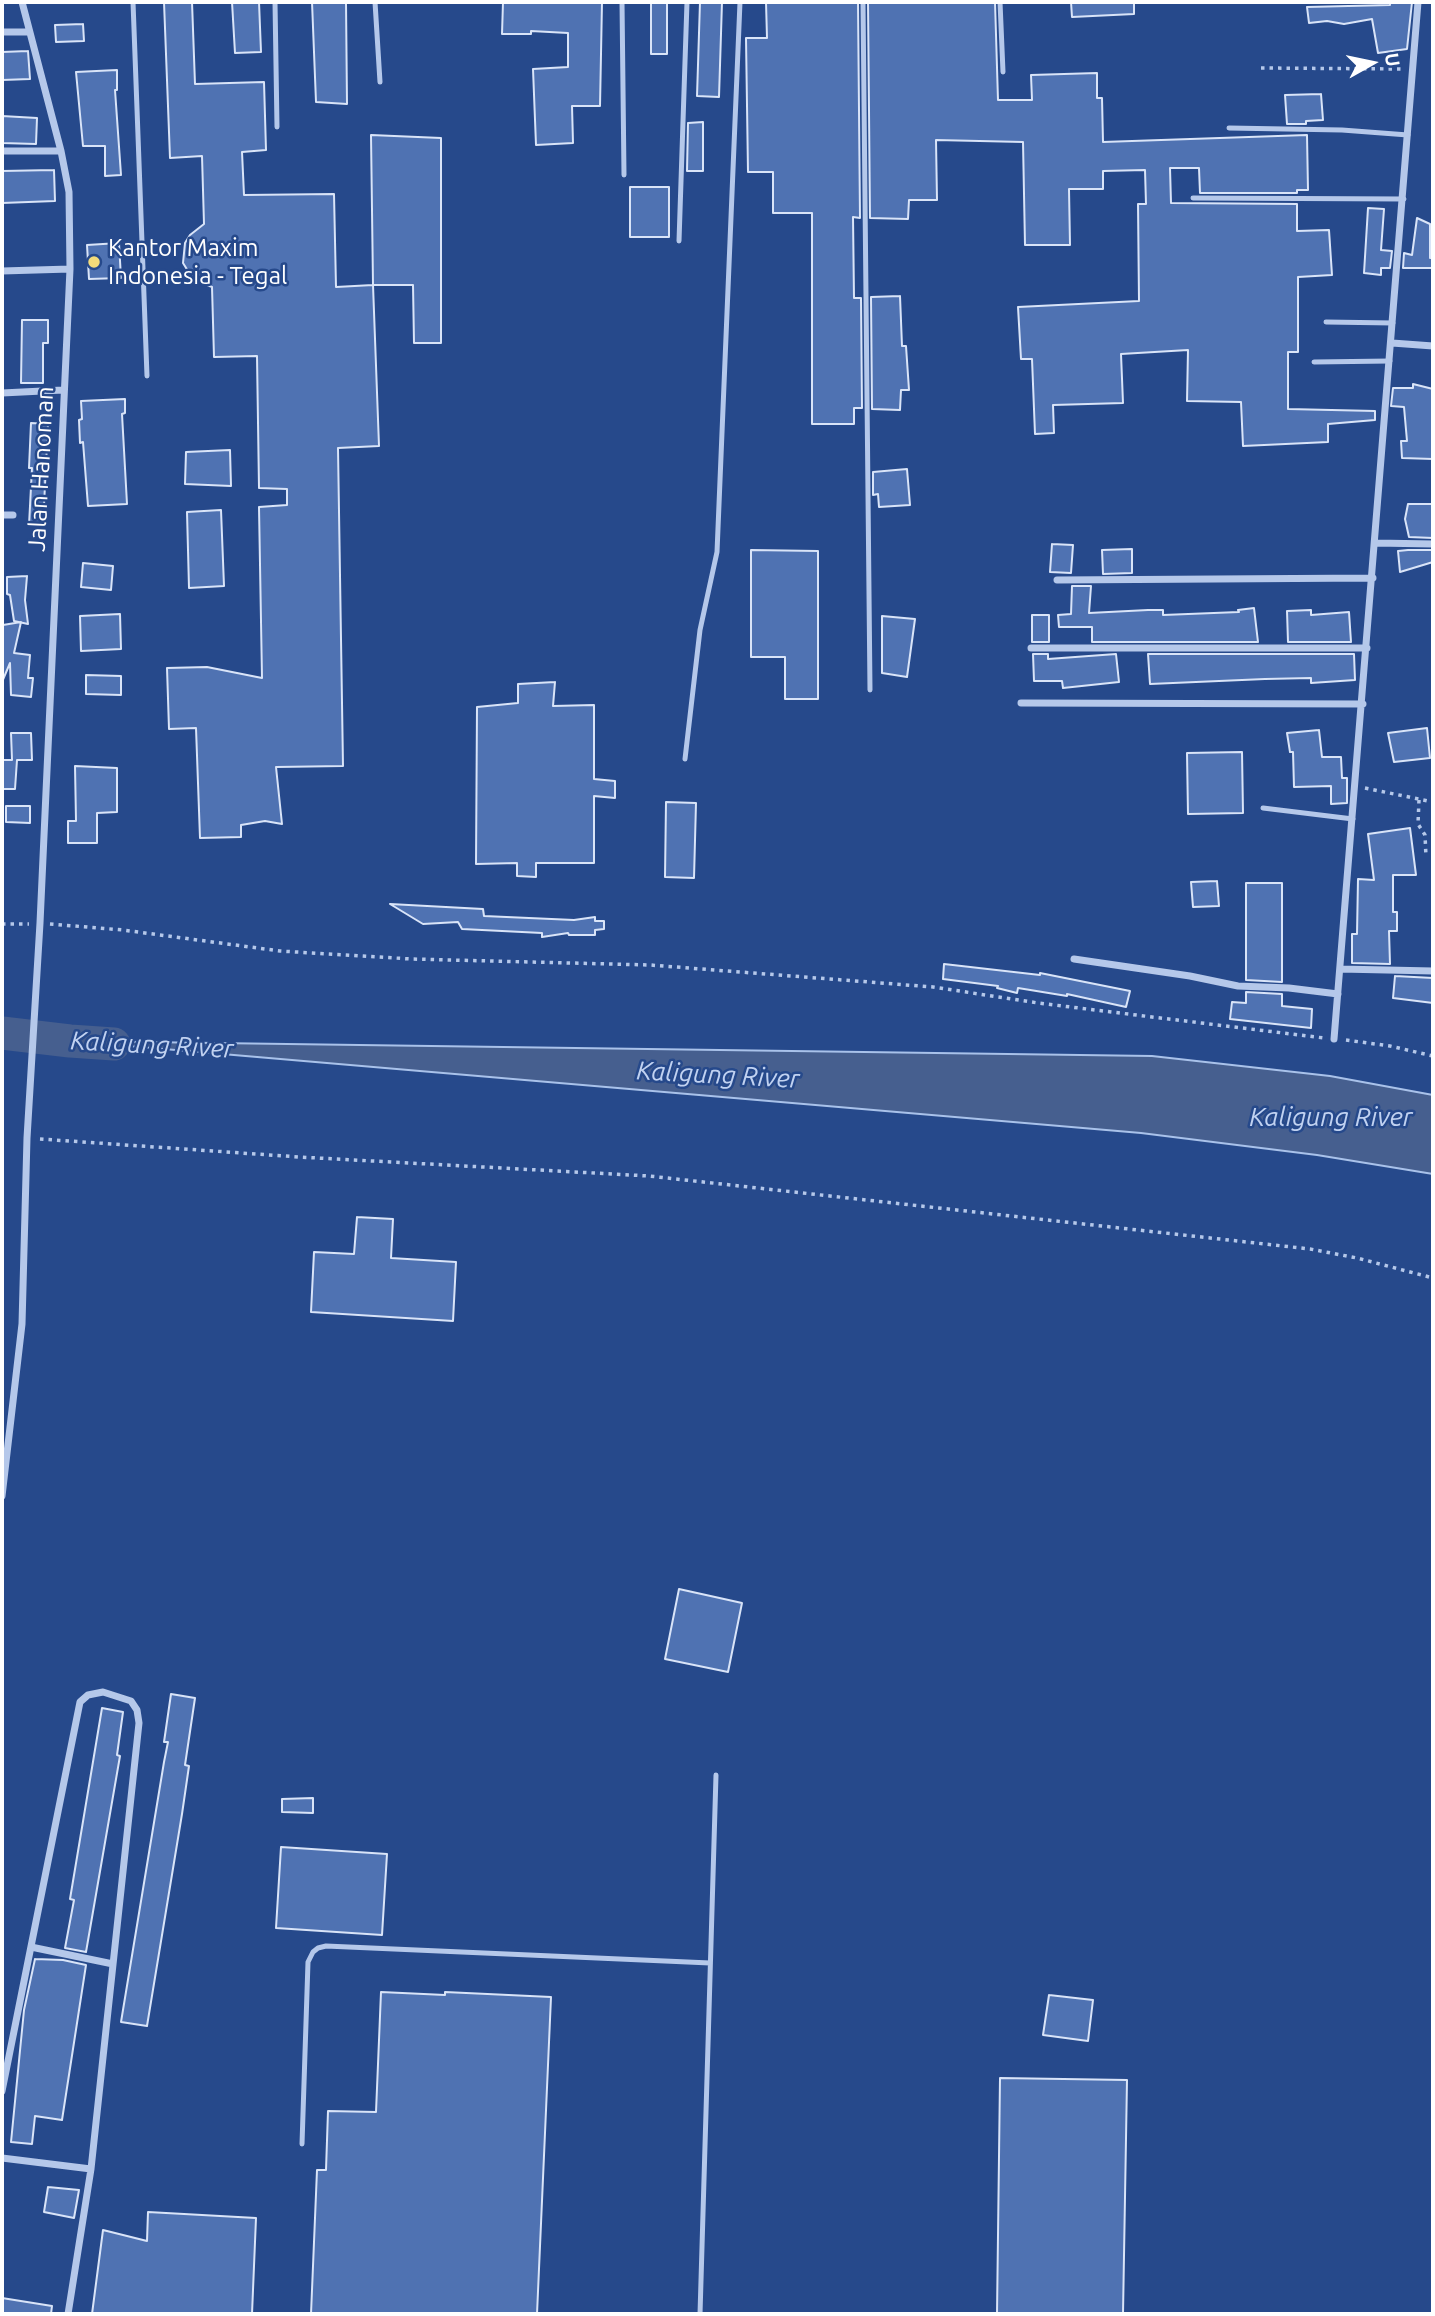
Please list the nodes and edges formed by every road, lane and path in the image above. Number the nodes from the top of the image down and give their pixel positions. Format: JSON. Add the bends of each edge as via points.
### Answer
{"nodes":[{"id":1,"x":22,"y":2,"type":"edge"},
{"id":2,"x":133,"y":2,"type":"edge"},
{"id":3,"x":275,"y":2,"type":"edge"},
{"id":4,"x":374,"y":2,"type":"edge"},
{"id":5,"x":622,"y":2,"type":"edge"},
{"id":6,"x":687,"y":2,"type":"edge"},
{"id":7,"x":740,"y":2,"type":"edge"},
{"id":8,"x":863,"y":2,"type":"edge"},
{"id":9,"x":1000,"y":2,"type":"edge"},
{"id":10,"x":1418,"y":2,"type":"edge"},
{"id":11,"x":2,"y":32,"type":"edge"},
{"id":12,"x":29,"y":32,"type":"junction"},
{"id":13,"x":1261,"y":68,"type":"dead end"},
{"id":14,"x":1414,"y":69,"type":"junction"},
{"id":15,"x":1003,"y":72,"type":"dead end"},
{"id":16,"x":380,"y":82,"type":"dead end"},
{"id":17,"x":277,"y":127,"type":"dead end"},
{"id":18,"x":1229,"y":128,"type":"dead end"},
{"id":19,"x":1408,"y":135,"type":"junction"},
{"id":20,"x":2,"y":151,"type":"edge"},
{"id":21,"x":61,"y":151,"type":"junction"},
{"id":22,"x":624,"y":175,"type":"dead end"},
{"id":23,"x":1193,"y":198,"type":"dead end"},
{"id":24,"x":1404,"y":199,"type":"junction"},
{"id":25,"x":679,"y":241,"type":"dead end"},
{"id":26,"x":70,"y":270,"type":"junction"},
{"id":27,"x":2,"y":271,"type":"edge"},
{"id":28,"x":1326,"y":322,"type":"dead end"},
{"id":29,"x":1393,"y":323,"type":"junction"},
{"id":30,"x":1392,"y":343,"type":"junction"},
{"id":31,"x":1433,"y":346,"type":"edge"},
{"id":32,"x":1390,"y":361,"type":"junction"},
{"id":33,"x":1314,"y":362,"type":"dead end"},
{"id":34,"x":147,"y":376,"type":"dead end"},
{"id":35,"x":64,"y":390,"type":"junction"},
{"id":36,"x":2,"y":393,"type":"edge"},
{"id":37,"x":2,"y":515,"type":"edge"},
{"id":38,"x":13,"y":515,"type":"dead end"},
{"id":39,"x":1376,"y":543,"type":"junction"},
{"id":40,"x":1433,"y":544,"type":"edge"},
{"id":41,"x":1373,"y":578,"type":"junction"},
{"id":42,"x":1057,"y":580,"type":"dead end"},
{"id":43,"x":1031,"y":648,"type":"dead end"},
{"id":44,"x":1367,"y":648,"type":"junction"},
{"id":45,"x":870,"y":690,"type":"dead end"},
{"id":46,"x":1021,"y":703,"type":"dead end"},
{"id":47,"x":1363,"y":704,"type":"junction"},
{"id":48,"x":684,"y":759,"type":"dead end"},
{"id":49,"x":1356,"y":786,"type":"junction"},
{"id":50,"x":1419,"y":800,"type":"junction"},
{"id":51,"x":1433,"y":802,"type":"edge"},
{"id":52,"x":1263,"y":808,"type":"dead end"},
{"id":53,"x":1353,"y":819,"type":"junction"},
{"id":54,"x":1426,"y":857,"type":"dead end"},
{"id":55,"x":40,"y":923,"type":"junction"},
{"id":56,"x":2,"y":924,"type":"edge"},
{"id":57,"x":1074,"y":959,"type":"dead end"},
{"id":58,"x":1340,"y":969,"type":"junction"},
{"id":59,"x":1433,"y":971,"type":"edge"},
{"id":60,"x":1338,"y":994,"type":"junction"},
{"id":61,"x":1334,"y":1039,"type":"junction"},
{"id":62,"x":1433,"y":1056,"type":"edge"},
{"id":63,"x":27,"y":1138,"type":"junction"},
{"id":64,"x":1433,"y":1278,"type":"edge"},
{"id":65,"x":2,"y":1496,"type":"edge"},
{"id":66,"x":716,"y":1775,"type":"dead end"},
{"id":67,"x":31,"y":1947,"type":"junction"},
{"id":68,"x":710,"y":1963,"type":"junction"},
{"id":69,"x":113,"y":1964,"type":"junction"},
{"id":70,"x":2,"y":2091,"type":"edge"},
{"id":71,"x":302,"y":2144,"type":"dead end"},
{"id":72,"x":2,"y":2158,"type":"edge"},
{"id":73,"x":91,"y":2169,"type":"junction"},
{"id":74,"x":68,"y":2314,"type":"edge"},
{"id":75,"x":700,"y":2314,"type":"edge"}],
"edges":[{"from":1,"to":12,"type":"street","name":"Jalan Hanoman"},
{"from":2,"to":34,"type":"lane"},
{"from":3,"to":17,"type":"lane"},
{"from":4,"to":16,"type":"lane"},
{"from":5,"to":22,"type":"lane"},
{"from":6,"to":25,"type":"lane"},
{"from":7,"to":48,"type":"lane","via":[[717,552],[700,631]]},
{"from":8,"to":45,"type":"lane"},
{"from":9,"to":15,"type":"lane"},
{"from":10,"to":14,"type":"street"},
{"from":11,"to":12,"type":"street"},
{"from":12,"to":21,"type":"street","name":"Jalan Hanoman"},
{"from":13,"to":14,"type":"path"},
{"from":14,"to":19,"type":"street"},
{"from":18,"to":19,"type":"lane"},
{"from":19,"to":24,"type":"street"},
{"from":20,"to":21,"type":"street"},
{"from":21,"to":26,"type":"street","name":"Jalan Hanoman","via":[[69,192]]},
{"from":23,"to":24,"type":"lane"},
{"from":24,"to":29,"type":"street"},
{"from":26,"to":27,"type":"street"},
{"from":26,"to":35,"type":"street","name":"Jalan Hanoman"},
{"from":28,"to":29,"type":"lane"},
{"from":29,"to":30,"type":"street"},
{"from":30,"to":31,"type":"street"},
{"from":30,"to":32,"type":"street"},
{"from":32,"to":33,"type":"lane"},
{"from":32,"to":39,"type":"street"},
{"from":35,"to":36,"type":"street"},
{"from":35,"to":55,"type":"street","name":"Jalan Hanoman"},
{"from":37,"to":38,"type":"street"},
{"from":39,"to":40,"type":"street"},
{"from":39,"to":41,"type":"street"},
{"from":41,"to":42,"type":"street"},
{"from":41,"to":44,"type":"street"},
{"from":43,"to":44,"type":"street"},
{"from":44,"to":47,"type":"street"},
{"from":46,"to":47,"type":"street"},
{"from":47,"to":49,"type":"street"},
{"from":49,"to":50,"type":"path"},
{"from":49,"to":53,"type":"street"},
{"from":50,"to":51,"type":"path"},
{"from":50,"to":54,"type":"path","via":[[1418,824],[1425,835]]},
{"from":52,"to":53,"type":"lane"},
{"from":53,"to":58,"type":"street"},
{"from":55,"to":56,"type":"path"},
{"from":55,"to":61,"type":"path","via":[[280,951],[650,965],[933,987]]},
{"from":55,"to":63,"type":"street","name":"Jalan Hanoman"},
{"from":57,"to":60,"type":"street","via":[[1238,986]]},
{"from":58,"to":59,"type":"street"},
{"from":58,"to":60,"type":"street"},
{"from":60,"to":61,"type":"street"},
{"from":61,"to":62,"type":"path"},
{"from":63,"to":64,"type":"path","via":[[649,1175],[1310,1249]]},
{"from":63,"to":65,"type":"street","name":"Jalan Hanoman","via":[[22,1324]]},
{"from":66,"to":68,"type":"lane"},
{"from":67,"to":69,"type":"street"},
{"from":67,"to":69,"type":"street","via":[[80,1702],[103,1692],[131,1702],[139,1723]]},
{"from":67,"to":70,"type":"street"},
{"from":68,"to":71,"type":"lane","via":[[318,1948],[308,1962]]},
{"from":68,"to":75,"type":"lane"},
{"from":69,"to":73,"type":"street"},
{"from":72,"to":73,"type":"street"},
{"from":73,"to":74,"type":"street"}]}
